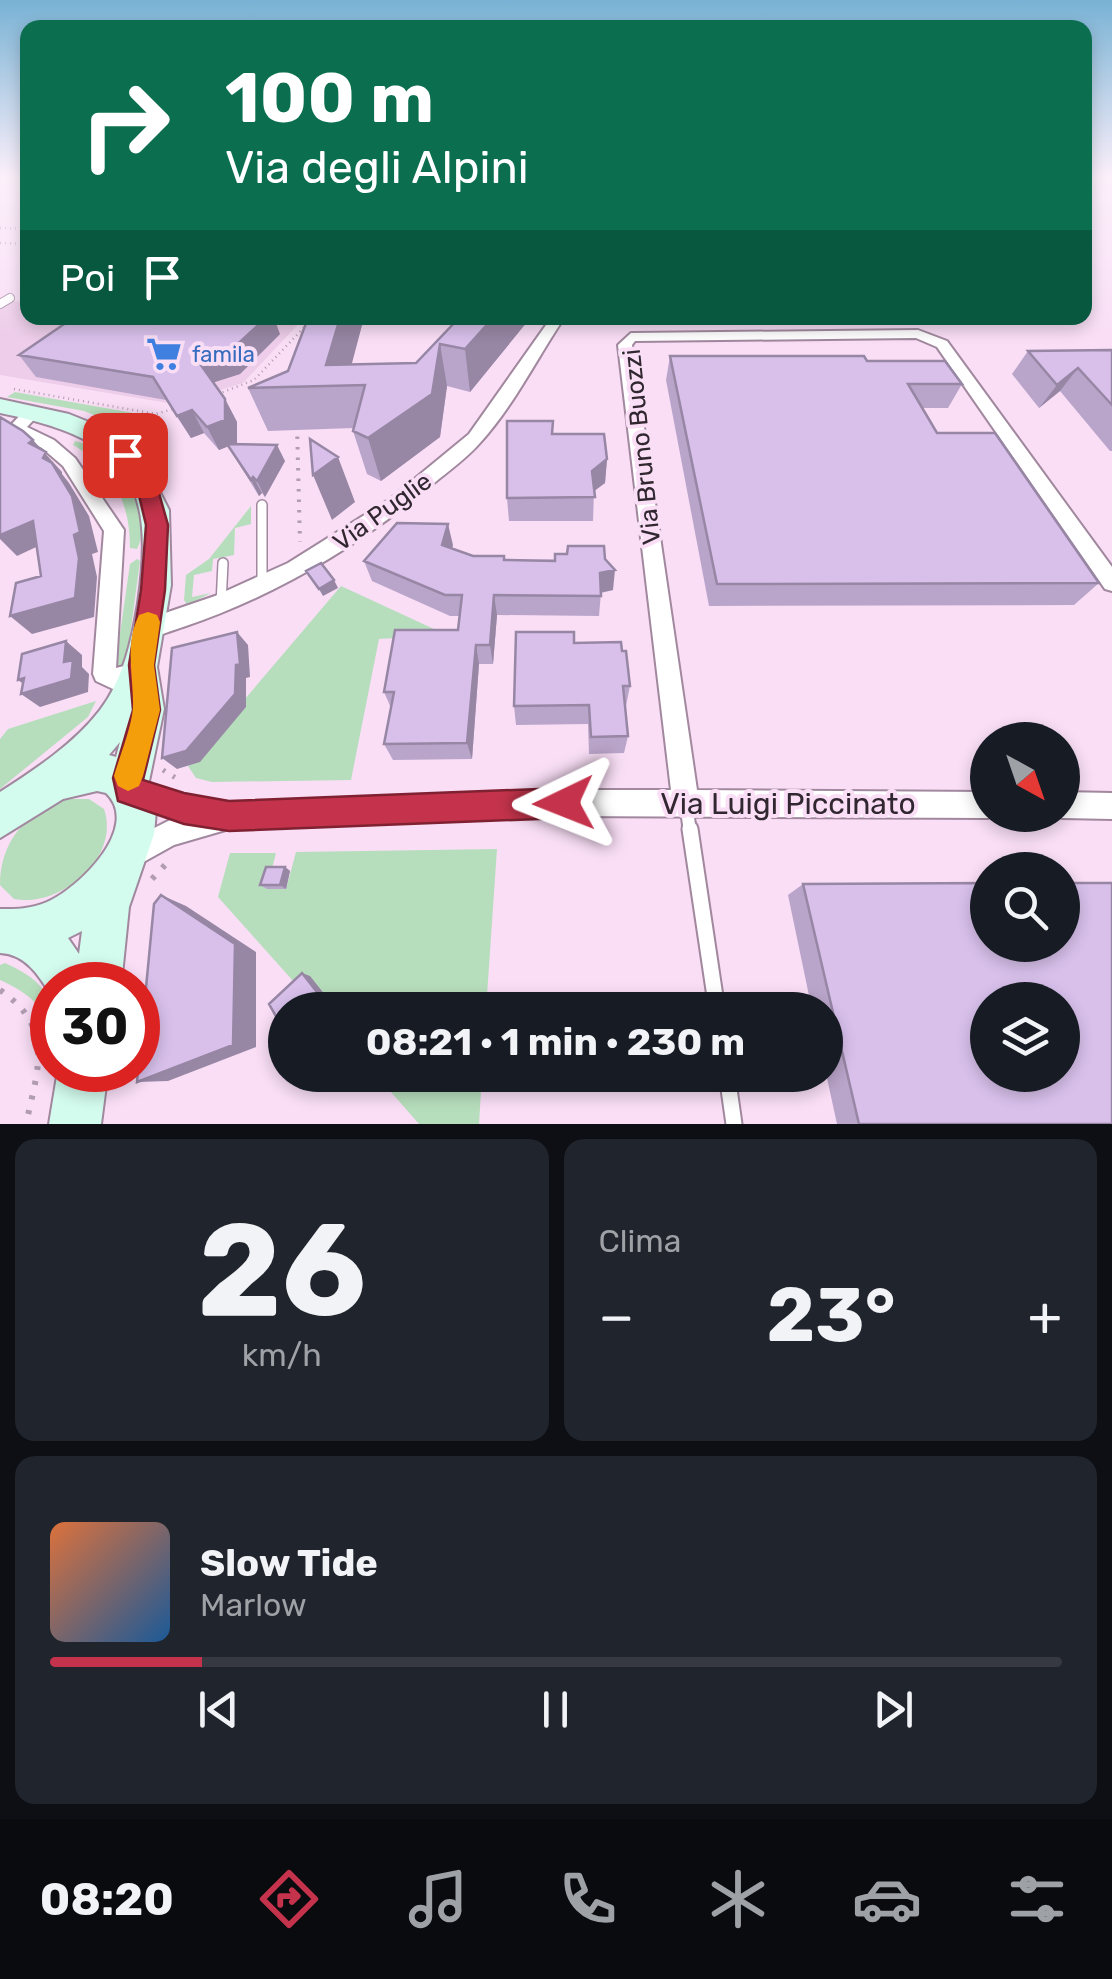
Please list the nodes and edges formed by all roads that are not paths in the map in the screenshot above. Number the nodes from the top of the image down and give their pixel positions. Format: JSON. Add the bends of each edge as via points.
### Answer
{"nodes":[{"id":1,"x":10,"y":298,"type":"dead end"},
{"id":2,"x":0,"y":304,"type":"edge"},
{"id":3,"x":552,"y":325,"type":"edge"},
{"id":4,"x":0,"y":406,"type":"edge"},
{"id":5,"x":33,"y":412,"type":"junction"},
{"id":6,"x":84,"y":428,"type":"junction"},
{"id":7,"x":51,"y":447,"type":"junction"},
{"id":8,"x":262,"y":505,"type":"dead end"},
{"id":9,"x":223,"y":563,"type":"dead end"},
{"id":10,"x":262,"y":578,"type":"junction"},
{"id":11,"x":1112,"y":583,"type":"edge"},
{"id":12,"x":221,"y":605,"type":"junction"},
{"id":13,"x":143,"y":655,"type":"junction"},
{"id":14,"x":36,"y":790,"type":"junction"},
{"id":15,"x":128,"y":790,"type":"junction"},
{"id":16,"x":686,"y":803,"type":"junction"},
{"id":17,"x":970,"y":805,"type":"edge"},
{"id":18,"x":1080,"y":805,"type":"edge"},
{"id":19,"x":1112,"y":806,"type":"edge"},
{"id":20,"x":229,"y":816,"type":"junction"},
{"id":21,"x":0,"y":818,"type":"edge"},
{"id":22,"x":127,"y":874,"type":"junction"},
{"id":23,"x":9,"y":932,"type":"edge"},
{"id":24,"x":57,"y":962,"type":"edge"},
{"id":25,"x":100,"y":962,"type":"edge"},
{"id":26,"x":714,"y":992,"type":"edge"},
{"id":27,"x":66,"y":1092,"type":"edge"},
{"id":28,"x":729,"y":1092,"type":"edge"},
{"id":29,"x":75,"y":1124,"type":"edge"},
{"id":30,"x":734,"y":1124,"type":"edge"}],
"edges":[{"from":1,"to":2,"type":"lane"},
{"from":3,"to":10,"type":"street","name":"Via Puglie","via":[[474,439],[323,554]]},
{"from":4,"to":5,"type":"street"},
{"from":5,"to":6,"type":"street"},
{"from":5,"to":7,"type":"street","via":[[16,428]]},
{"from":6,"to":7,"type":"street"},
{"from":6,"to":13,"type":"street","via":[[125,455],[152,497],[157,544]]},
{"from":7,"to":13,"type":"street","via":[[77,472],[114,530],[104,674],[113,679]]},
{"from":8,"to":10,"type":"lane"},
{"from":9,"to":12,"type":"lane"},
{"from":10,"to":12,"type":"street","name":"Via Puglie"},
{"from":11,"to":16,"type":"street","name":"Via Bruno Buozzi","via":[[934,338],[631,337],[626,346]]},
{"from":12,"to":13,"type":"street","name":"Via Puglie"},
{"from":13,"to":14,"type":"street","via":[[110,727]]},
{"from":13,"to":15,"type":"street","via":[[146,710]]},
{"from":14,"to":15,"type":"street","via":[[82,773],[109,775]]},
{"from":14,"to":21,"type":"street"},
{"from":15,"to":20,"type":"street","name":"Via Luigi Piccinato"},
{"from":15,"to":22,"type":"street","via":[[135,823]]},
{"from":16,"to":17,"type":"street","name":"Via Luigi Piccinato"},
{"from":16,"to":20,"type":"street","name":"Via Luigi Piccinato"},
{"from":16,"to":26,"type":"lane"},
{"from":18,"to":19,"type":"street"},
{"from":20,"to":22,"type":"street","name":"Via Luigi Piccinato","via":[[168,833]]},
{"from":22,"to":23,"type":"street","via":[[54,922]]},
{"from":22,"to":25,"type":"street","via":[[106,908]]},
{"from":23,"to":24,"type":"street"},
{"from":27,"to":29,"type":"street"},
{"from":28,"to":30,"type":"lane"}]}
